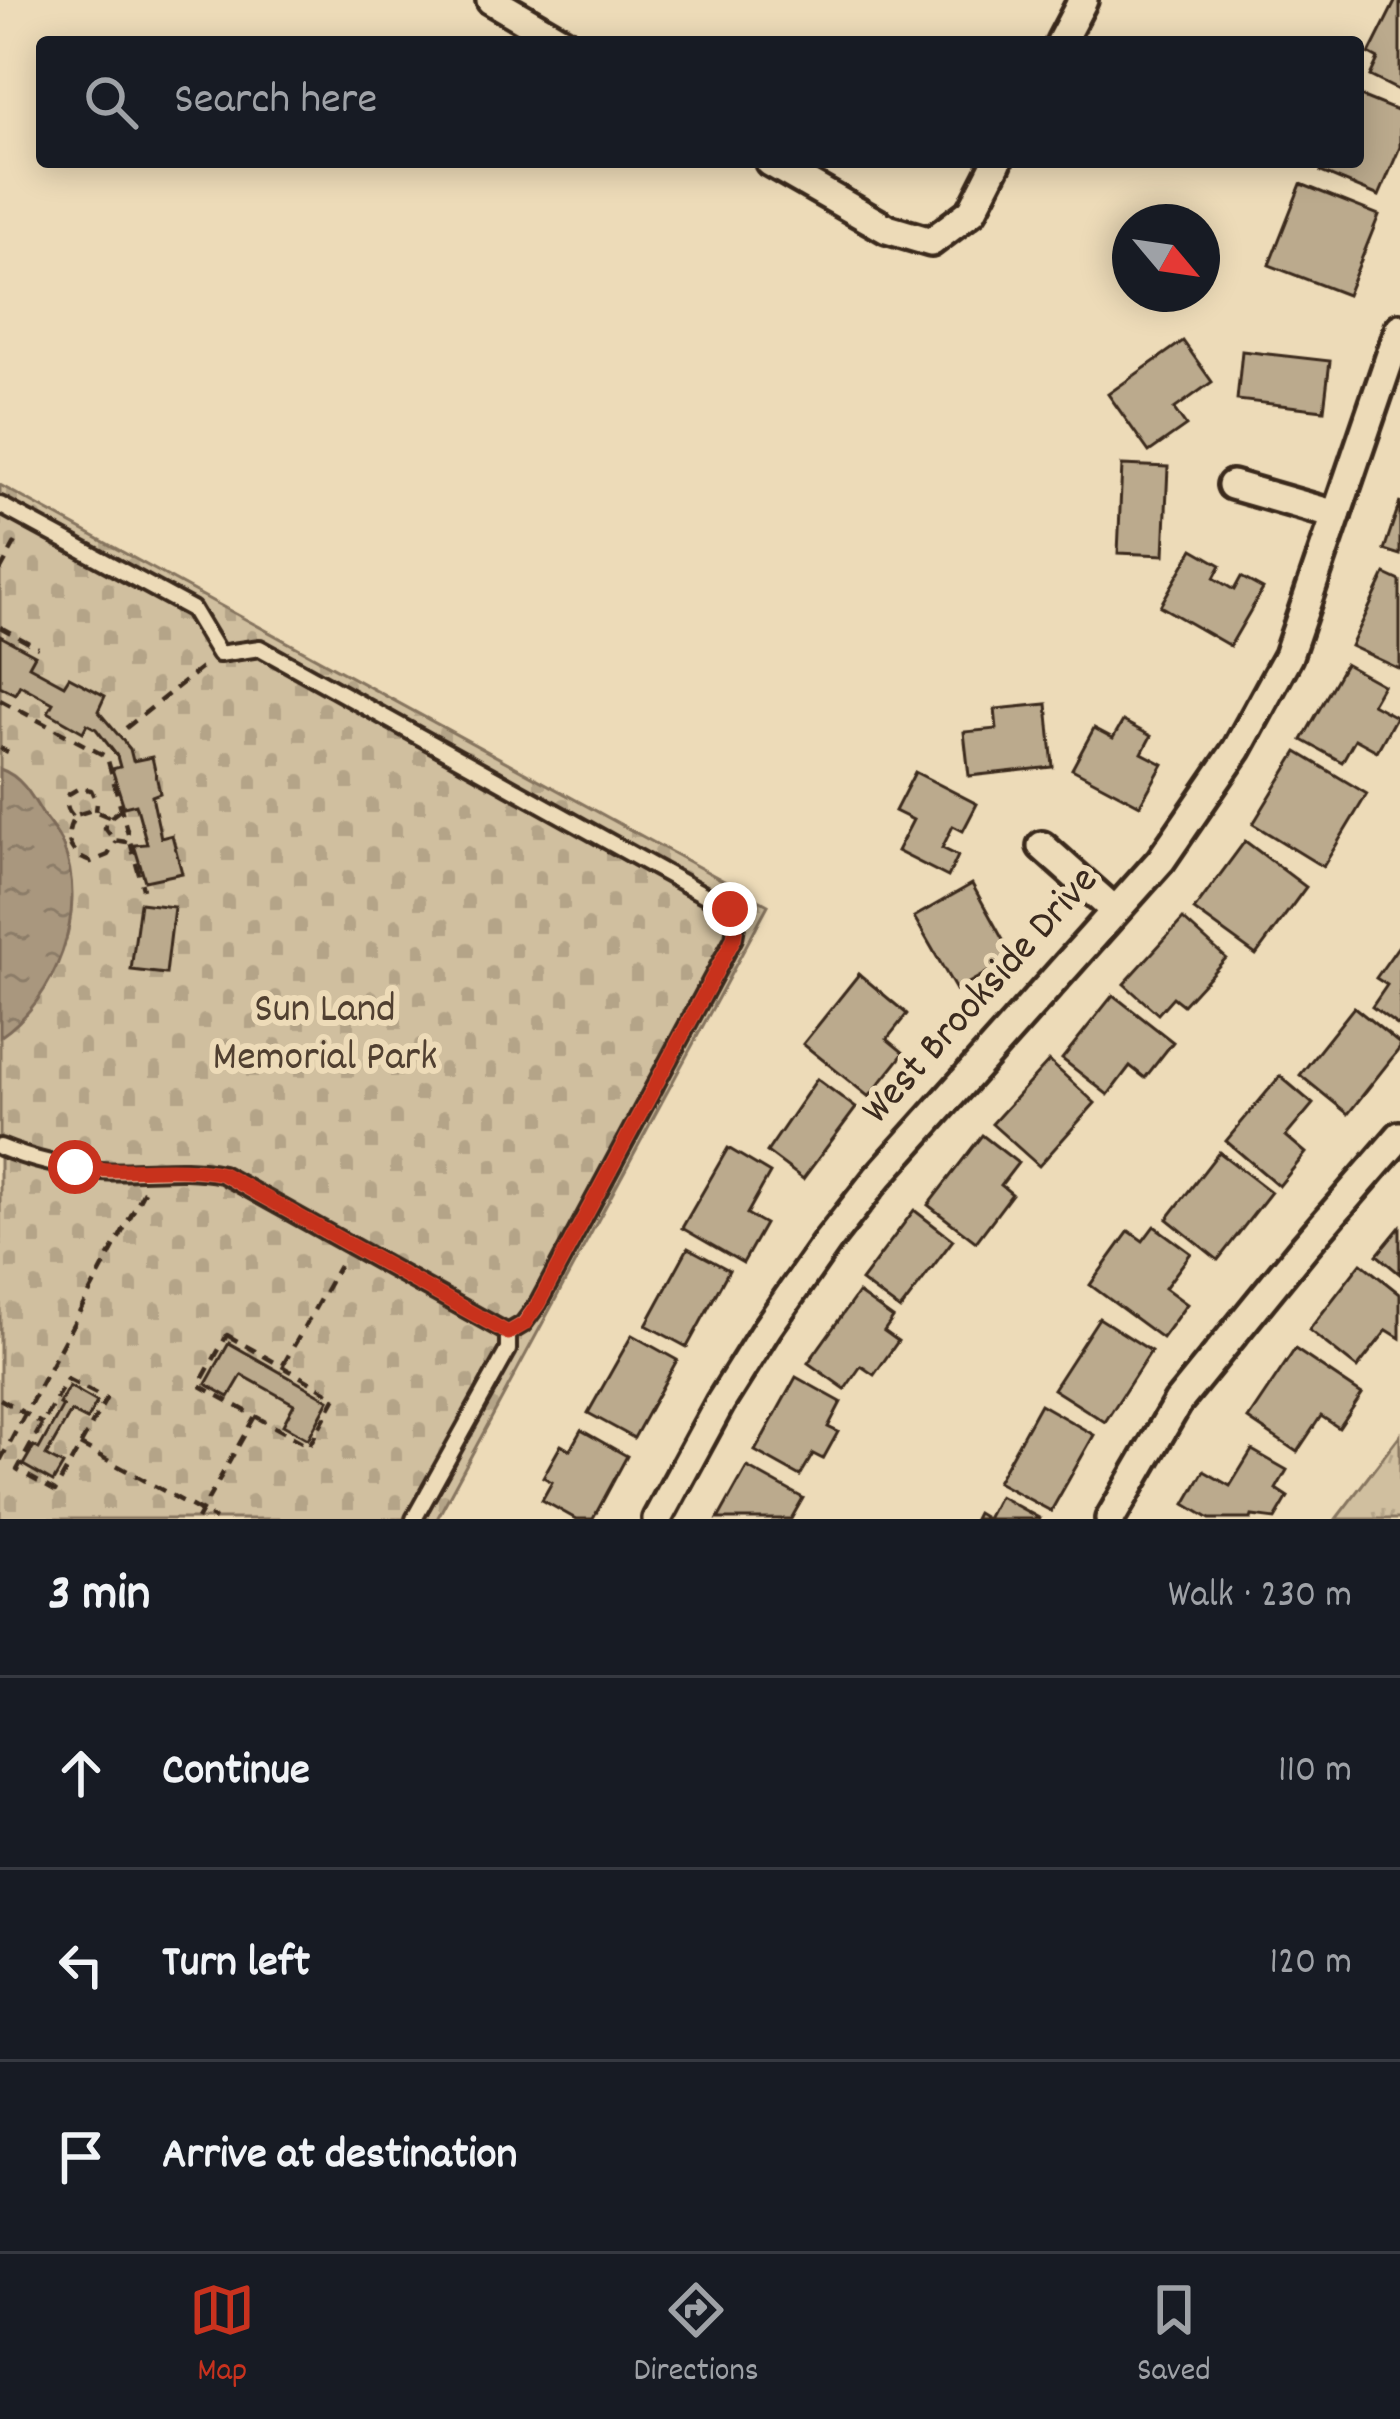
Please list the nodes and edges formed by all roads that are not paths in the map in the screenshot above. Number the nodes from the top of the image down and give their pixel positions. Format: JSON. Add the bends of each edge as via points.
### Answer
{"nodes":[{"id":1,"x":491,"y":0,"type":"edge"},
{"id":2,"x":1083,"y":0,"type":"edge"},
{"id":3,"x":553,"y":36,"type":"edge"},
{"id":4,"x":1064,"y":36,"type":"edge"},
{"id":5,"x":780,"y":168,"type":"edge"},
{"id":6,"x":995,"y":168,"type":"edge"},
{"id":7,"x":1400,"y":328,"type":"edge"},
{"id":8,"x":1232,"y":485,"type":"dead end"},
{"id":9,"x":0,"y":505,"type":"edge"},
{"id":10,"x":1336,"y":515,"type":"junction"},
{"id":11,"x":1042,"y":845,"type":"dead end"},
{"id":12,"x":1115,"y":911,"type":"junction"},
{"id":13,"x":1400,"y":1136,"type":"edge"},
{"id":14,"x":0,"y":1147,"type":"edge"},
{"id":15,"x":508,"y":1333,"type":"junction"},
{"id":16,"x":414,"y":1519,"type":"edge"},
{"id":17,"x":658,"y":1519,"type":"edge"},
{"id":18,"x":1111,"y":1519,"type":"edge"}],
"edges":[{"from":1,"to":3,"type":"street"},
{"from":2,"to":4,"type":"street"},
{"from":5,"to":6,"type":"street","via":[[886,229],[931,242],[972,211]]},
{"from":7,"to":10,"type":"street","name":"West Brookside Drive"},
{"from":8,"to":10,"type":"street"},
{"from":9,"to":15,"type":"lane","via":[[192,609],[219,654],[260,648],[715,898],[737,920],[538,1304]]},
{"from":10,"to":12,"type":"street","name":"West Brookside Drive","via":[[1288,656],[1237,749],[1161,860]]},
{"from":11,"to":12,"type":"street"},
{"from":12,"to":17,"type":"street","name":"West Brookside Drive","via":[[827,1242],[720,1402]]},
{"from":13,"to":18,"type":"street","via":[[1178,1402]]},
{"from":14,"to":15,"type":"lane","via":[[104,1172],[223,1174]]},
{"from":15,"to":16,"type":"lane","via":[[508,1350]]}]}
